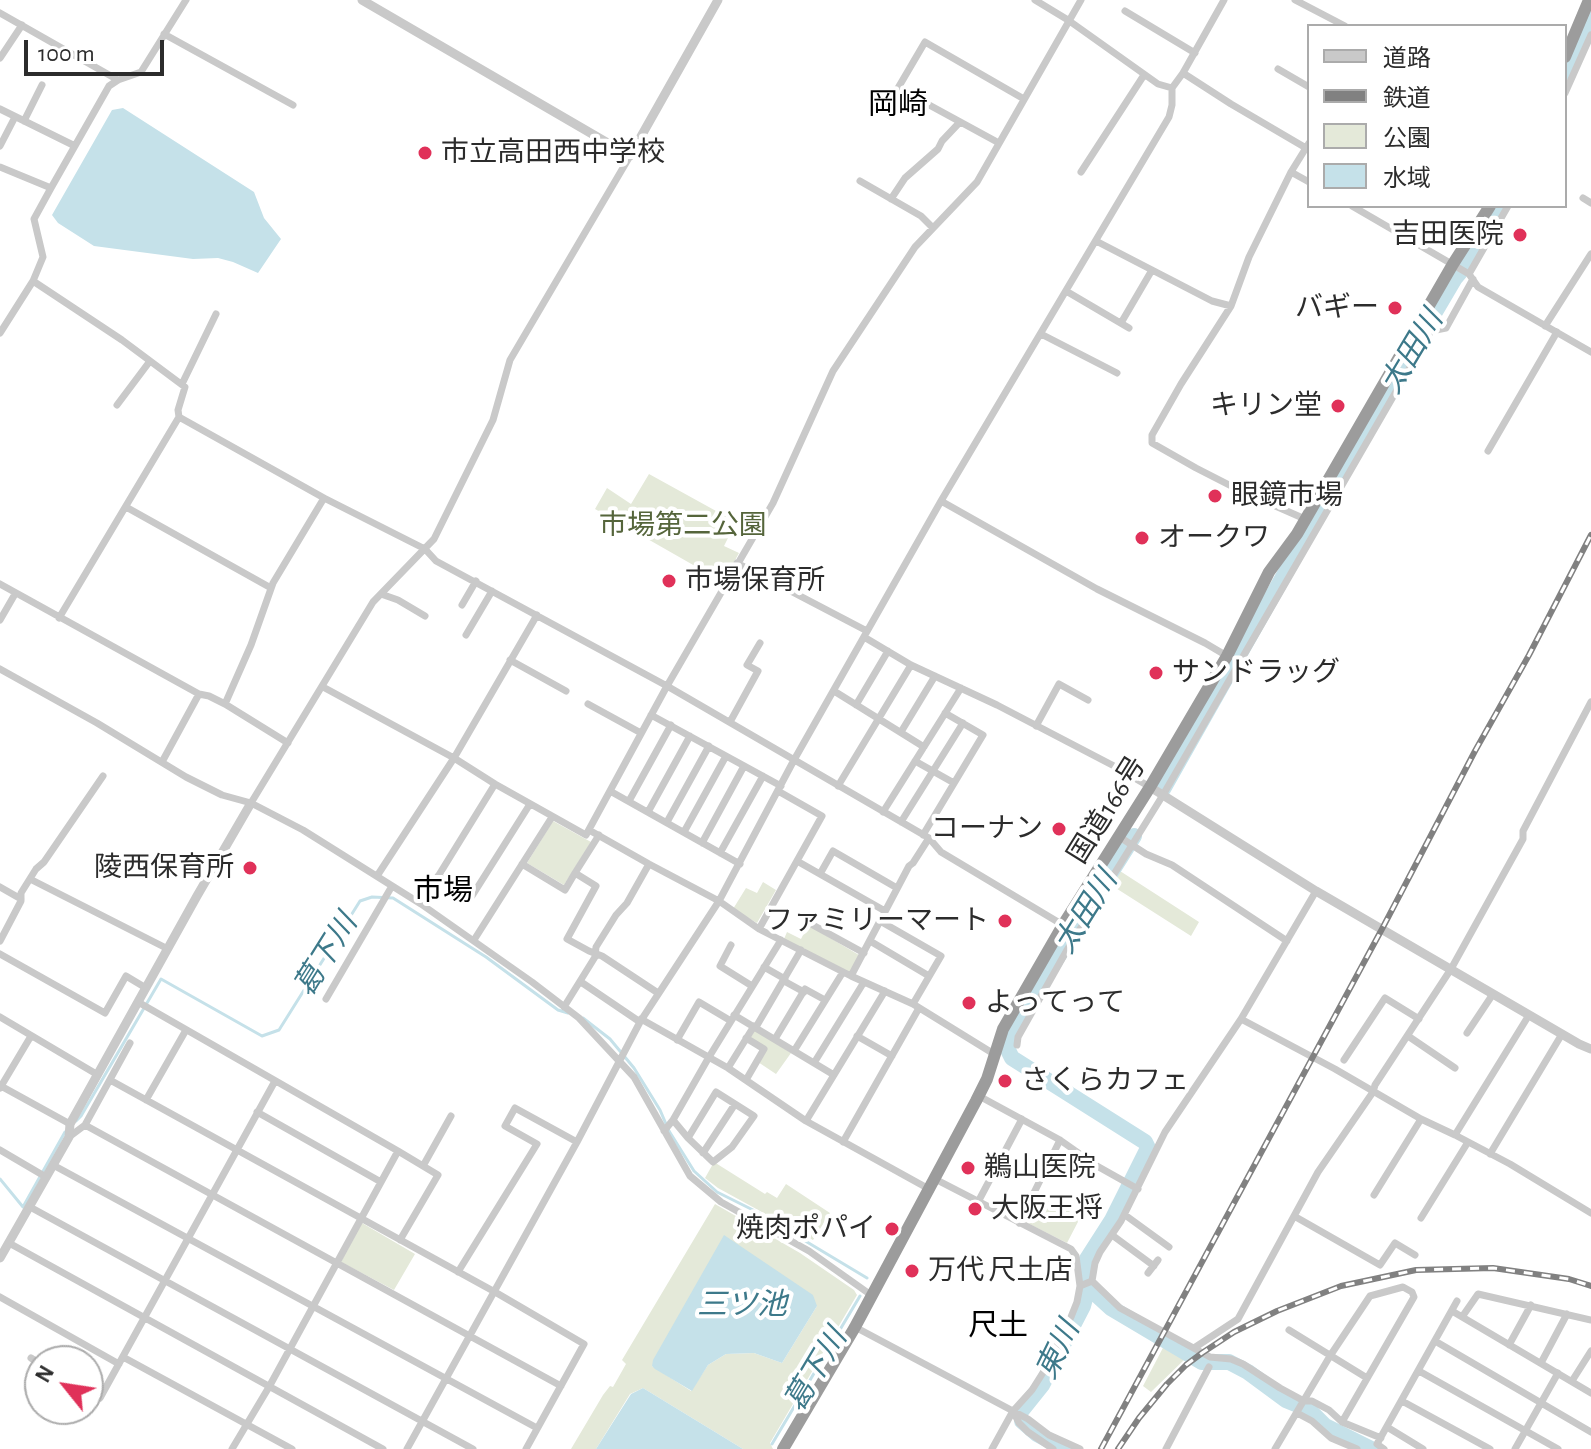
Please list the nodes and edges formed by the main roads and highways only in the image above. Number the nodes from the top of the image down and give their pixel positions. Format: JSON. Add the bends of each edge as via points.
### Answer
{"nodes":[{"id":1,"x":1589,"y":0,"type":"edge"},
{"id":2,"x":1567,"y":52,"type":"edge"},
{"id":3,"x":1490,"y":208,"type":"edge"},
{"id":4,"x":783,"y":1449,"type":"edge"}],
"edges":[{"from":1,"to":2,"type":"highway"},
{"from":3,"to":4,"type":"highway","name":"国道166号","via":[[1487,229],[1455,265],[1297,534],[1269,572],[1158,792],[1107,873],[1063,925],[1061,946],[1003,1029],[979,1096]]}]}
